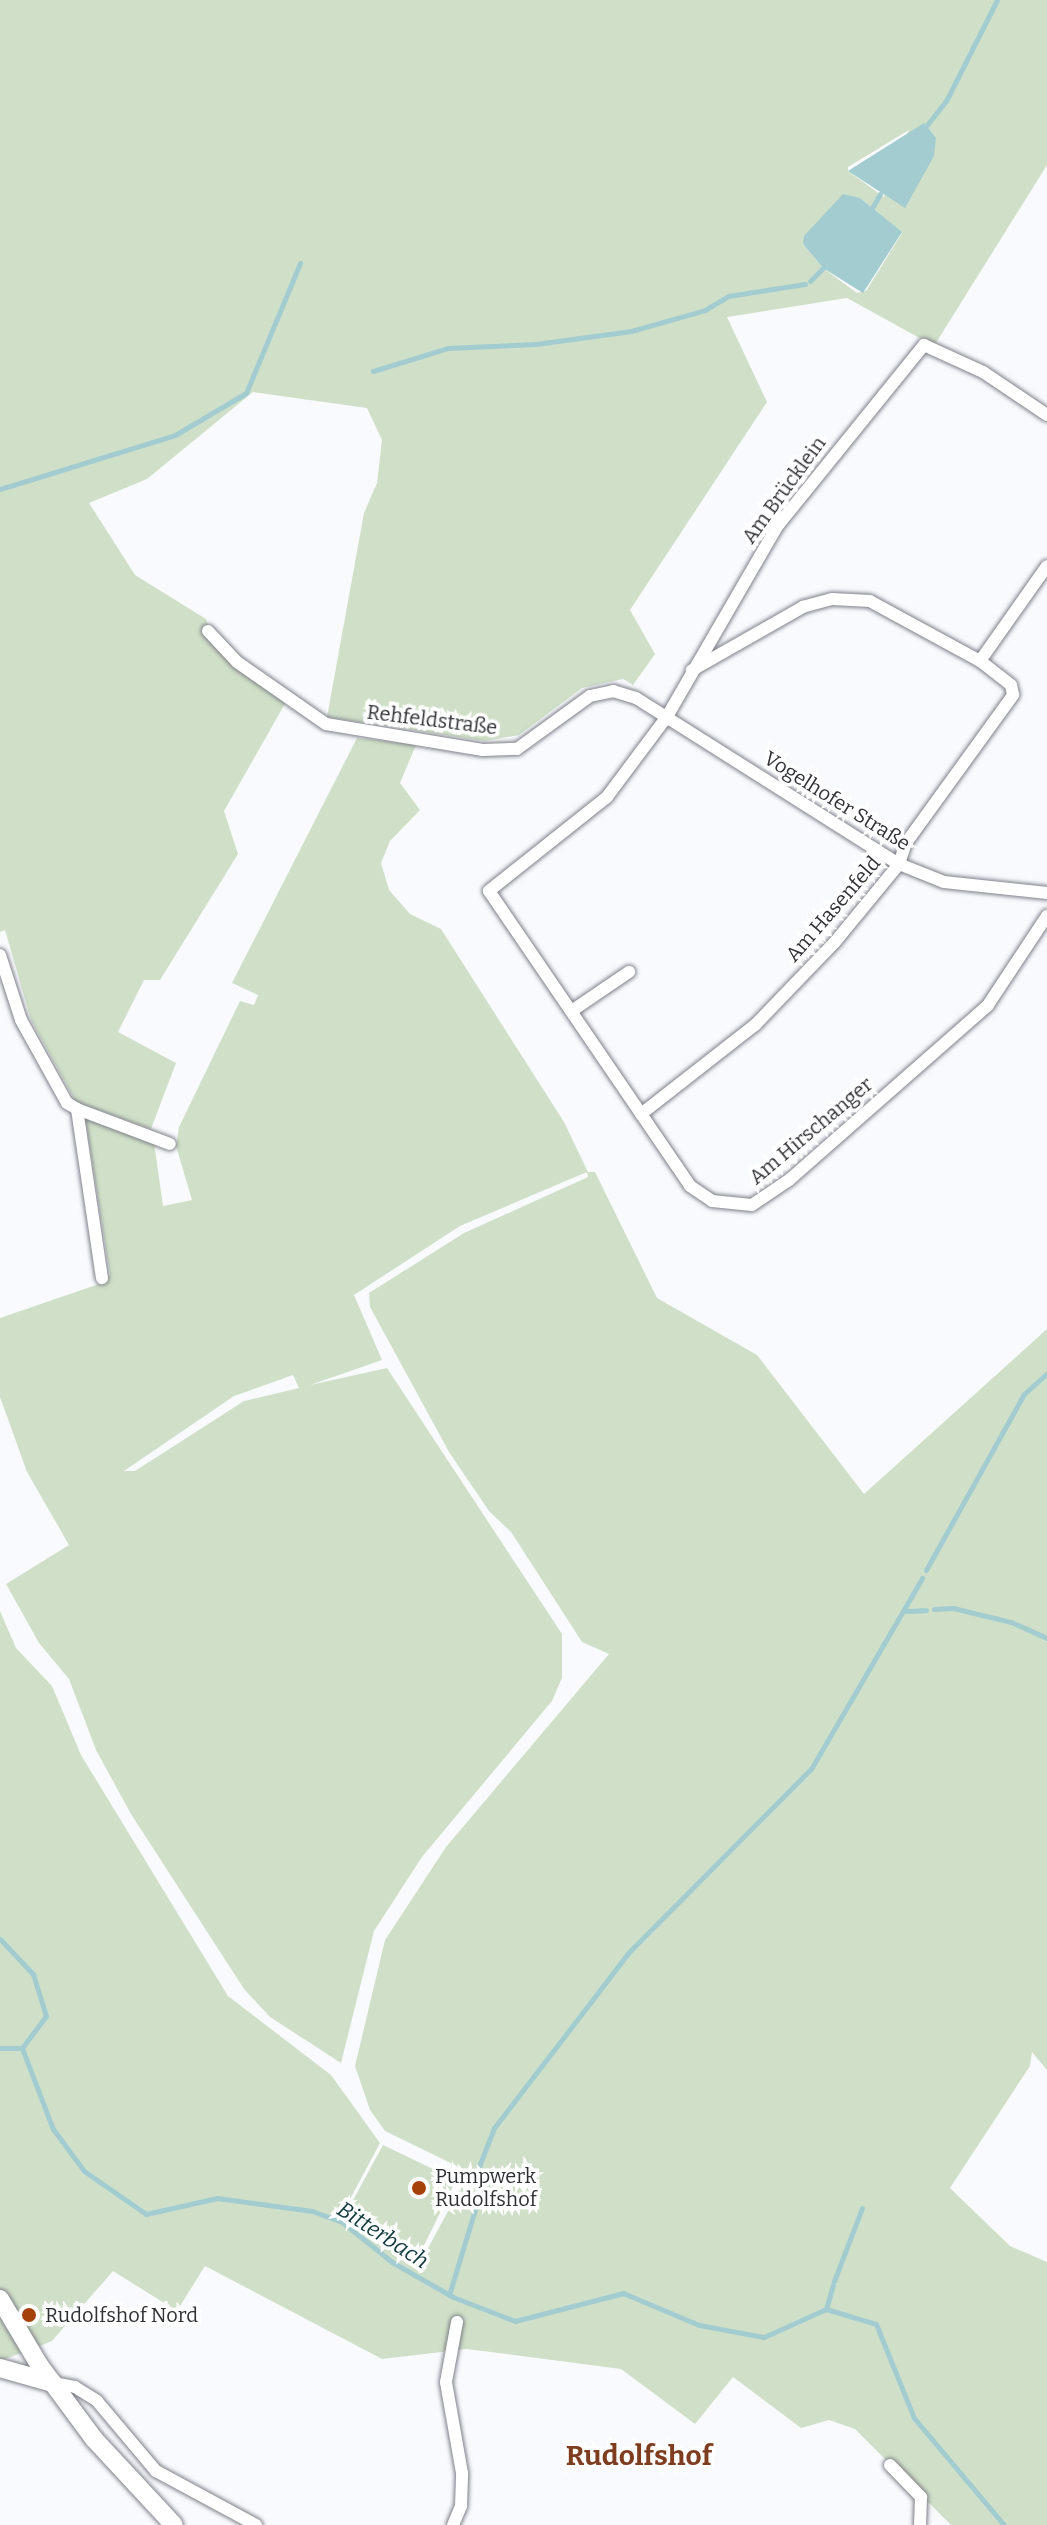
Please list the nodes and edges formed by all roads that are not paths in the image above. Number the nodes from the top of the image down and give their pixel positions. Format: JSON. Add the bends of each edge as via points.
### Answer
{"nodes":[{"id":1,"x":1047,"y":415,"type":"edge"},
{"id":2,"x":1047,"y":566,"type":"edge"},
{"id":3,"x":208,"y":631,"type":"dead end"},
{"id":4,"x":980,"y":661,"type":"junction"},
{"id":5,"x":692,"y":670,"type":"junction"},
{"id":6,"x":666,"y":718,"type":"junction"},
{"id":7,"x":899,"y":864,"type":"junction"},
{"id":8,"x":1047,"y":893,"type":"edge"},
{"id":9,"x":1047,"y":916,"type":"edge"},
{"id":10,"x":0,"y":955,"type":"edge"},
{"id":11,"x":629,"y":972,"type":"dead end"},
{"id":12,"x":573,"y":1010,"type":"junction"},
{"id":13,"x":77,"y":1109,"type":"junction"},
{"id":14,"x":641,"y":1114,"type":"junction"},
{"id":15,"x":170,"y":1144,"type":"dead end"},
{"id":16,"x":102,"y":1278,"type":"dead end"},
{"id":17,"x":0,"y":2299,"type":"edge"},
{"id":18,"x":457,"y":2322,"type":"dead end"},
{"id":19,"x":0,"y":2368,"type":"edge"},
{"id":20,"x":53,"y":2383,"type":"junction"},
{"id":21,"x":890,"y":2465,"type":"dead end"},
{"id":22,"x":174,"y":2525,"type":"edge"},
{"id":23,"x":256,"y":2525,"type":"edge"},
{"id":24,"x":453,"y":2525,"type":"edge"},
{"id":25,"x":920,"y":2525,"type":"edge"}],
"edges":[{"from":1,"to":5,"type":"street","name":"Am Brücklein","via":[[983,372],[924,345],[778,525]]},
{"from":2,"to":4,"type":"street"},
{"from":3,"to":6,"type":"street","name":"Rehfeldstraße","via":[[237,662],[326,724],[483,750],[517,749],[590,696],[613,691],[636,698]]},
{"from":4,"to":5,"type":"street","via":[[870,601],[832,599],[803,607]]},
{"from":4,"to":7,"type":"street","name":"Am Hasenfeld","via":[[1011,685],[1013,695],[906,843]]},
{"from":5,"to":6,"type":"street"},
{"from":6,"to":7,"type":"street","name":"Vogelhofer Straße"},
{"from":6,"to":12,"type":"street","name":"Am Hirschanger","via":[[607,797],[489,891]]},
{"from":7,"to":8,"type":"street","name":"Vogelhofer Straße","via":[[944,882]]},
{"from":7,"to":14,"type":"street","name":"Am Hasenfeld","via":[[835,942],[755,1025]]},
{"from":9,"to":14,"type":"street","name":"Am Hirschanger","via":[[988,1005],[789,1180],[752,1205],[712,1201],[690,1186]]},
{"from":10,"to":13,"type":"street","via":[[21,1020],[67,1103]]},
{"from":11,"to":12,"type":"street"},
{"from":12,"to":14,"type":"street","name":"Am Hirschanger"},
{"from":13,"to":15,"type":"street"},
{"from":13,"to":16,"type":"street"},
{"from":17,"to":20,"type":"main road"},
{"from":18,"to":24,"type":"street","via":[[446,2382],[462,2473],[461,2506]]},
{"from":19,"to":20,"type":"main road"},
{"from":20,"to":22,"type":"main road","via":[[94,2439]]},
{"from":20,"to":23,"type":"street","via":[[75,2387],[97,2401],[156,2471]]},
{"from":21,"to":25,"type":"street","via":[[921,2497]]}]}
